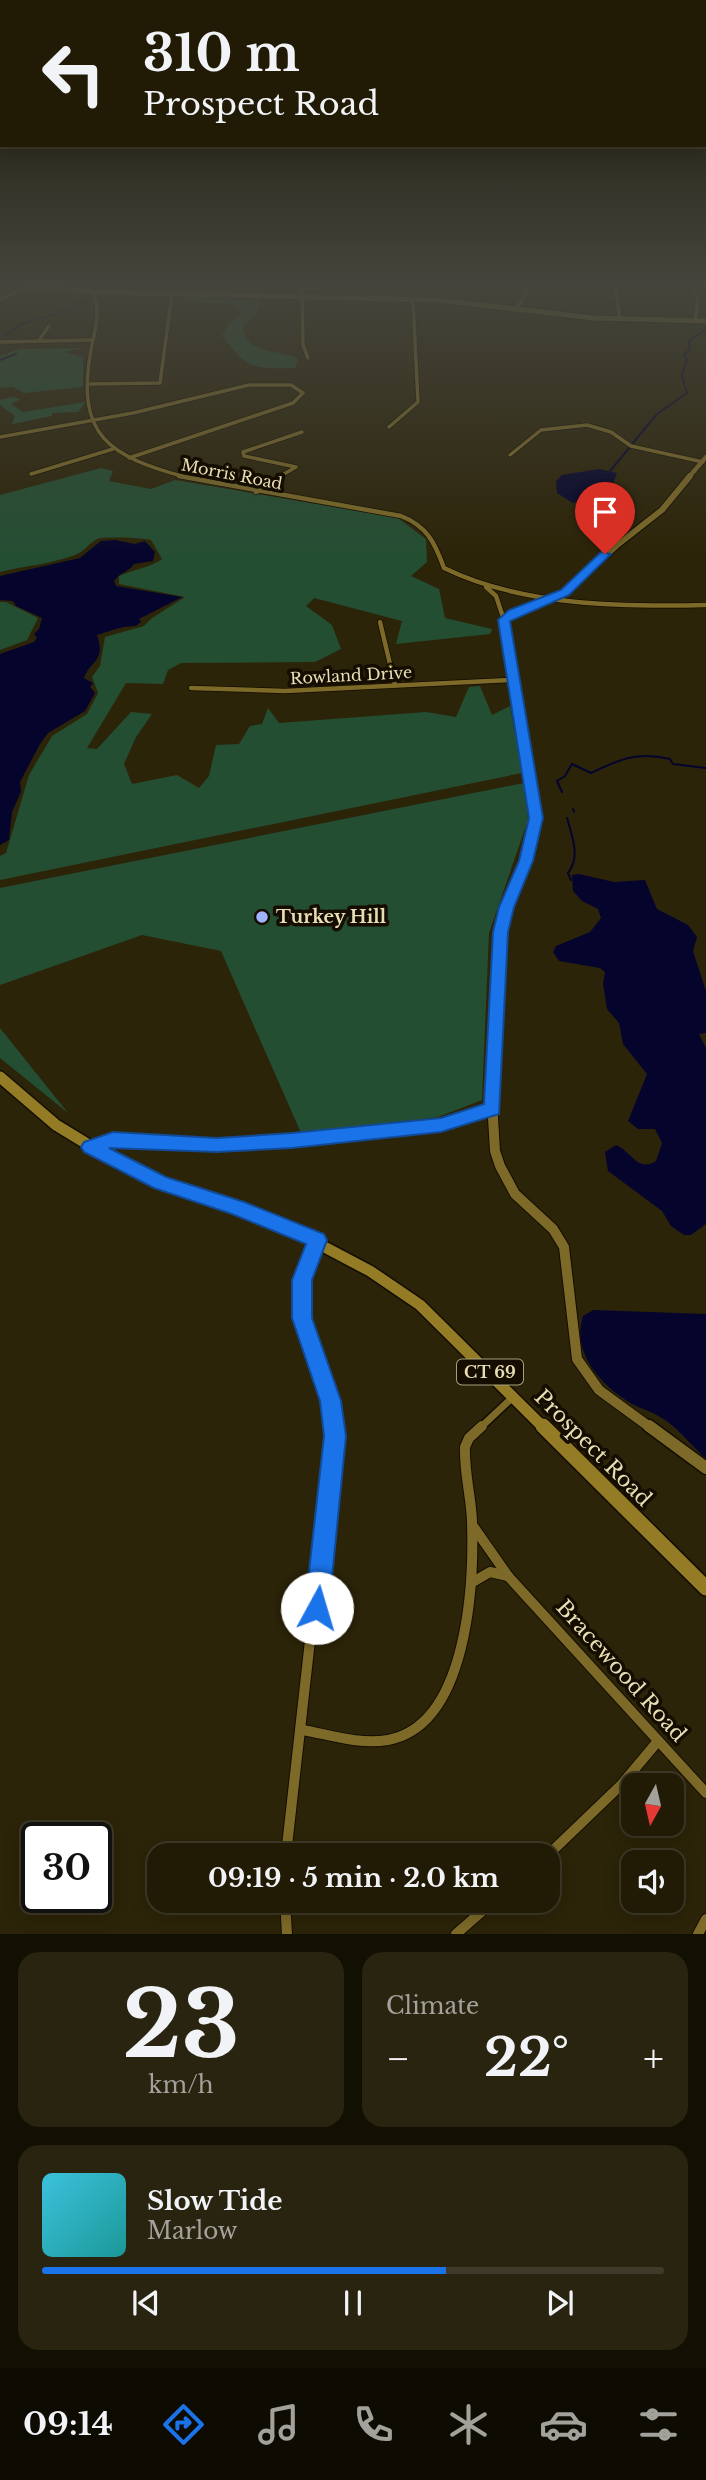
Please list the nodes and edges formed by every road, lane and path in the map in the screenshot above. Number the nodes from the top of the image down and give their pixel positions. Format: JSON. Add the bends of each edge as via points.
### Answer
{"nodes":[{"id":1,"x":90,"y":376,"type":"edge"},
{"id":2,"x":161,"y":376,"type":"edge"},
{"id":3,"x":417,"y":376,"type":"edge"},
{"id":4,"x":90,"y":384,"type":"junction"},
{"id":5,"x":94,"y":419,"type":"junction"},
{"id":6,"x":389,"y":427,"type":"dead end"},
{"id":7,"x":302,"y":432,"type":"dead end"},
{"id":8,"x":0,"y":437,"type":"edge"},
{"id":9,"x":113,"y":449,"type":"junction"},
{"id":10,"x":510,"y":455,"type":"dead end"},
{"id":11,"x":129,"y":458,"type":"junction"},
{"id":12,"x":704,"y":463,"type":"edge"},
{"id":13,"x":31,"y":474,"type":"dead end"},
{"id":14,"x":256,"y":492,"type":"junction"},
{"id":15,"x":484,"y":586,"type":"junction"},
{"id":16,"x":558,"y":597,"type":"junction"},
{"id":17,"x":706,"y":604,"type":"edge"},
{"id":18,"x":504,"y":620,"type":"junction"},
{"id":19,"x":380,"y":622,"type":"dead end"},
{"id":20,"x":512,"y":680,"type":"junction"},
{"id":21,"x":395,"y":685,"type":"junction"},
{"id":22,"x":191,"y":688,"type":"dead end"},
{"id":23,"x":0,"y":1077,"type":"edge"},
{"id":24,"x":493,"y":1109,"type":"junction"},
{"id":25,"x":90,"y":1147,"type":"junction"},
{"id":26,"x":317,"y":1240,"type":"junction"},
{"id":27,"x":514,"y":1396,"type":"junction"},
{"id":28,"x":706,"y":1468,"type":"edge"},
{"id":29,"x":472,"y":1524,"type":"junction"},
{"id":30,"x":508,"y":1576,"type":"junction"},
{"id":31,"x":471,"y":1583,"type":"junction"},
{"id":32,"x":706,"y":1588,"type":"edge"},
{"id":33,"x":303,"y":1730,"type":"junction"},
{"id":34,"x":658,"y":1741,"type":"junction"},
{"id":35,"x":706,"y":1793,"type":"edge"},
{"id":36,"x":288,"y":1843,"type":"edge"},
{"id":37,"x":560,"y":1843,"type":"edge"},
{"id":38,"x":286,"y":1913,"type":"edge"},
{"id":39,"x":480,"y":1913,"type":"edge"},
{"id":40,"x":706,"y":1919,"type":"edge"},
{"id":41,"x":287,"y":1934,"type":"edge"},
{"id":42,"x":456,"y":1934,"type":"edge"},
{"id":43,"x":698,"y":1934,"type":"edge"}],
"edges":[{"from":1,"to":4,"type":"street","name":"Morris Road"},
{"from":2,"to":4,"type":"street","via":[[160,383]]},
{"from":3,"to":6,"type":"street","via":[[418,402]]},
{"from":4,"to":5,"type":"street","name":"Morris Road"},
{"from":5,"to":8,"type":"street"},
{"from":5,"to":9,"type":"street","name":"Morris Road","via":[[100,439]]},
{"from":5,"to":11,"type":"street","via":[[249,385],[302,389],[293,403]]},
{"from":7,"to":14,"type":"street","via":[[243,452],[244,456],[296,467]]},
{"from":9,"to":11,"type":"street","name":"Morris Road"},
{"from":9,"to":13,"type":"street"},
{"from":10,"to":12,"type":"street","via":[[541,430],[587,425],[611,432],[631,446]]},
{"from":11,"to":14,"type":"street","name":"Morris Road","via":[[176,476]]},
{"from":12,"to":16,"type":"street","via":[[662,510]]},
{"from":14,"to":15,"type":"street","name":"Morris Road","via":[[414,521],[435,540],[444,568]]},
{"from":15,"to":16,"type":"street","name":"Morris Road"},
{"from":15,"to":18,"type":"street","via":[[496,596]]},
{"from":16,"to":17,"type":"street","name":"Morris Road"},
{"from":16,"to":18,"type":"street"},
{"from":18,"to":20,"type":"street"},
{"from":19,"to":21,"type":"street"},
{"from":20,"to":21,"type":"street","name":"Rowland Drive"},
{"from":20,"to":24,"type":"street","via":[[536,818],[500,932]]},
{"from":21,"to":22,"type":"street","name":"Rowland Drive","via":[[285,691]]},
{"from":23,"to":25,"type":"main road","number":"CT 69","via":[[60,1131]]},
{"from":24,"to":25,"type":"street","via":[[441,1125],[292,1140],[217,1145],[113,1139]]},
{"from":24,"to":28,"type":"street","via":[[495,1151],[506,1180],[564,1247],[577,1359],[599,1390]]},
{"from":25,"to":26,"type":"main road","name":"Prospect Road","number":"CT 69","via":[[161,1183],[237,1207]]},
{"from":26,"to":27,"type":"main road","name":"Prospect Road","number":"CT 69","via":[[420,1305]]},
{"from":26,"to":33,"type":"street","via":[[302,1280],[302,1318],[330,1401],[335,1436]]},
{"from":27,"to":29,"type":"street","via":[[465,1447]]},
{"from":27,"to":32,"type":"main road","name":"Prospect Road","number":"CT 69"},
{"from":29,"to":30,"type":"street","name":"Bracewood Road"},
{"from":29,"to":31,"type":"street"},
{"from":30,"to":31,"type":"street","via":[[490,1572]]},
{"from":30,"to":34,"type":"street","name":"Bracewood Road"},
{"from":31,"to":33,"type":"street","via":[[455,1667],[444,1695],[418,1726],[397,1738],[369,1740]]},
{"from":33,"to":36,"type":"street"},
{"from":34,"to":35,"type":"street","name":"Bracewood Road"},
{"from":34,"to":37,"type":"street","via":[[622,1784]]},
{"from":38,"to":41,"type":"street"},
{"from":39,"to":42,"type":"street"},
{"from":40,"to":43,"type":"street"}]}
